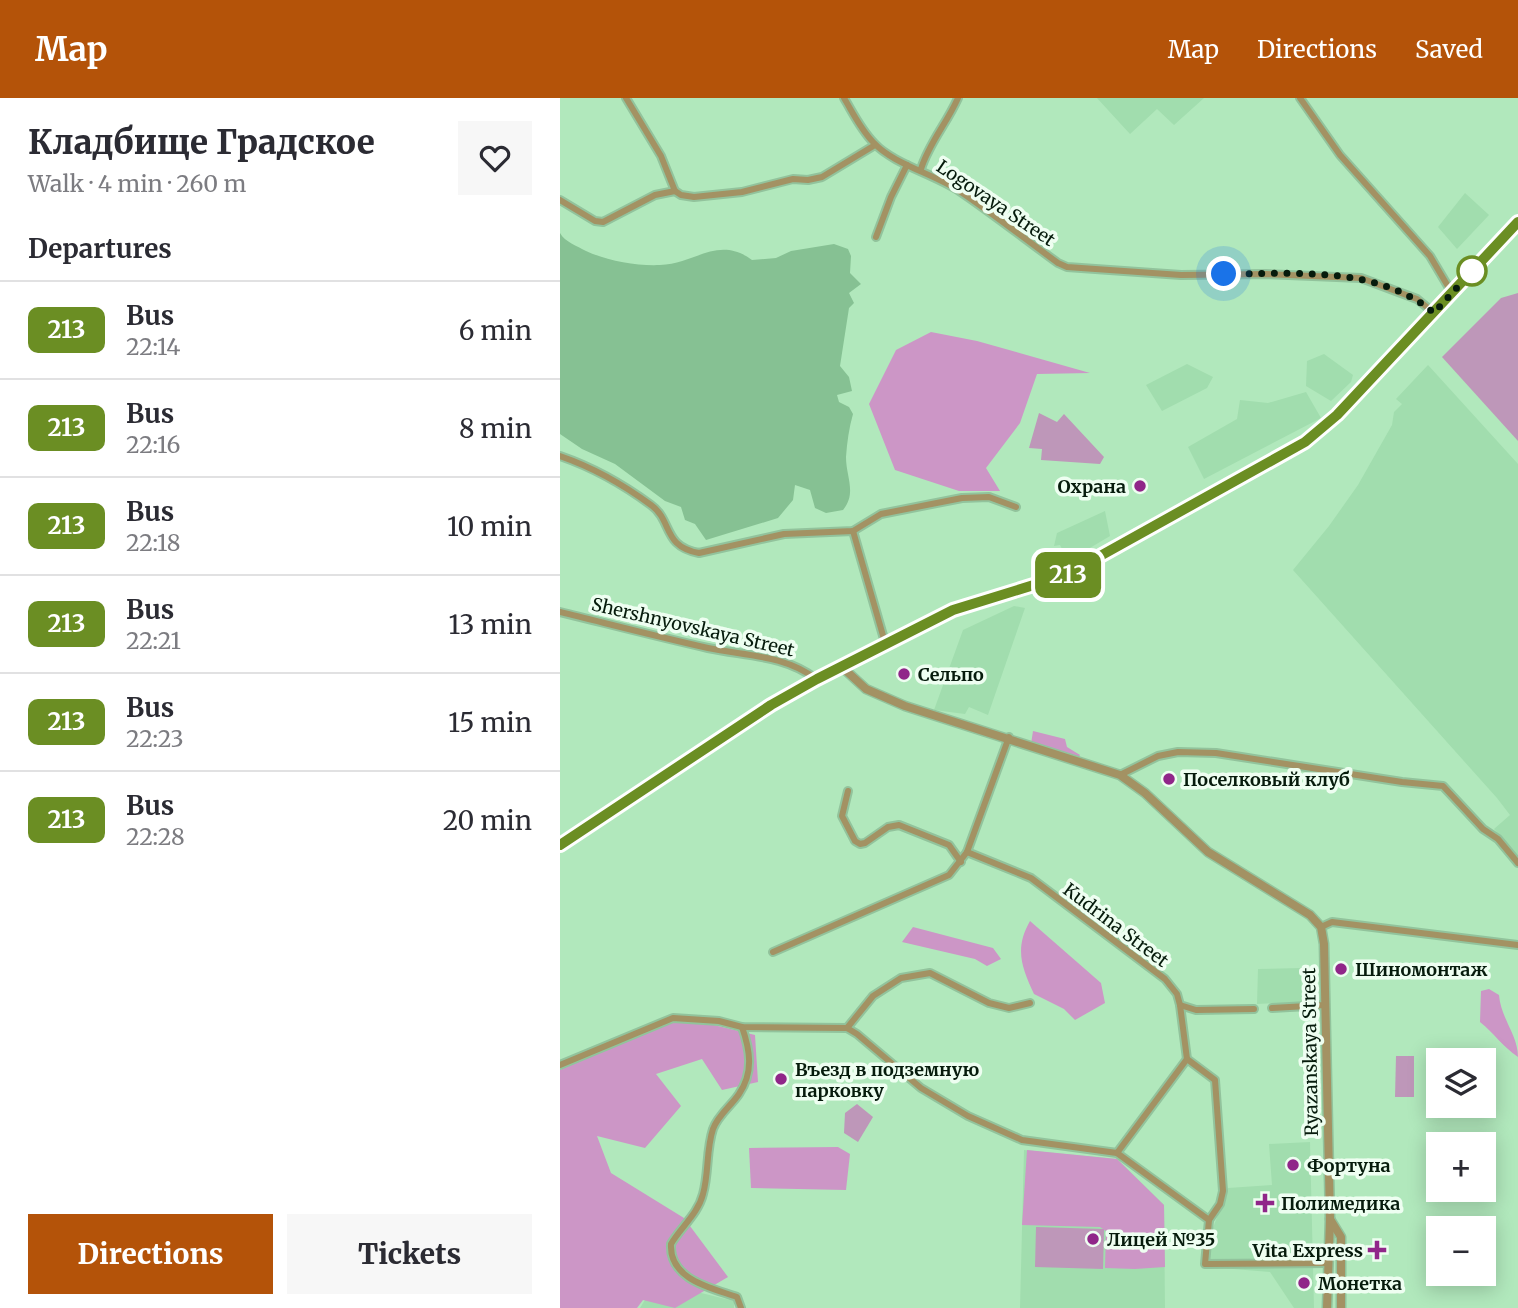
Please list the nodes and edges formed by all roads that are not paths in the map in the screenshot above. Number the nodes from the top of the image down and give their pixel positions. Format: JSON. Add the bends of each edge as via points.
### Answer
{"nodes":[{"id":1,"x":626,"y":98,"type":"edge"},
{"id":2,"x":844,"y":98,"type":"edge"},
{"id":3,"x":958,"y":98,"type":"edge"},
{"id":4,"x":1300,"y":98,"type":"edge"},
{"id":5,"x":875,"y":145,"type":"junction"},
{"id":6,"x":907,"y":165,"type":"junction"},
{"id":7,"x":921,"y":169,"type":"junction"},
{"id":8,"x":675,"y":191,"type":"junction"},
{"id":9,"x":560,"y":200,"type":"edge"},
{"id":10,"x":1518,"y":222,"type":"edge"},
{"id":11,"x":876,"y":237,"type":"dead end"},
{"id":12,"x":1452,"y":293,"type":"junction"},
{"id":13,"x":1434,"y":313,"type":"junction"},
{"id":14,"x":560,"y":456,"type":"edge"},
{"id":15,"x":1016,"y":507,"type":"dead end"},
{"id":16,"x":853,"y":531,"type":"junction"},
{"id":17,"x":560,"y":612,"type":"edge"},
{"id":18,"x":886,"y":646,"type":"junction"},
{"id":19,"x":842,"y":667,"type":"junction"},
{"id":20,"x":817,"y":679,"type":"junction"},
{"id":21,"x":1009,"y":737,"type":"junction"},
{"id":22,"x":1120,"y":775,"type":"junction"},
{"id":23,"x":848,"y":791,"type":"dead end"},
{"id":24,"x":560,"y":845,"type":"edge"},
{"id":25,"x":967,"y":852,"type":"junction"},
{"id":26,"x":961,"y":862,"type":"junction"},
{"id":27,"x":1518,"y":863,"type":"edge"},
{"id":28,"x":1321,"y":927,"type":"junction"},
{"id":29,"x":1518,"y":945,"type":"edge"},
{"id":30,"x":773,"y":953,"type":"dead end"},
{"id":31,"x":1030,"y":1003,"type":"dead end"},
{"id":32,"x":1180,"y":1005,"type":"junction"},
{"id":33,"x":1325,"y":1005,"type":"junction"},
{"id":34,"x":1272,"y":1008,"type":"dead end"},
{"id":35,"x":1254,"y":1009,"type":"dead end"},
{"id":36,"x":1196,"y":1010,"type":"junction"},
{"id":37,"x":1182,"y":1020,"type":"junction"},
{"id":38,"x":742,"y":1027,"type":"junction"},
{"id":39,"x":847,"y":1028,"type":"junction"},
{"id":40,"x":1187,"y":1059,"type":"junction"},
{"id":41,"x":560,"y":1065,"type":"edge"},
{"id":42,"x":1117,"y":1153,"type":"junction"},
{"id":43,"x":1330,"y":1219,"type":"junction"},
{"id":44,"x":1209,"y":1220,"type":"junction"},
{"id":45,"x":1328,"y":1263,"type":"junction"},
{"id":46,"x":1341,"y":1263,"type":"junction"},
{"id":47,"x":741,"y":1308,"type":"edge"},
{"id":48,"x":1327,"y":1308,"type":"edge"},
{"id":49,"x":1341,"y":1308,"type":"edge"}],
"edges":[{"from":1,"to":8,"type":"street","via":[[661,156]]},
{"from":2,"to":5,"type":"street","name":"Logovaya Street"},
{"from":3,"to":7,"type":"street","via":[[927,149]]},
{"from":4,"to":12,"type":"street","via":[[1340,155],[1430,256]]},
{"from":5,"to":6,"type":"street","name":"Logovaya Street"},
{"from":5,"to":8,"type":"street","via":[[822,177],[694,197]]},
{"from":6,"to":7,"type":"street","name":"Logovaya Street"},
{"from":6,"to":11,"type":"street"},
{"from":7,"to":13,"type":"street","name":"Logovaya Street","via":[[1067,267],[1181,275],[1361,278],[1418,299]]},
{"from":8,"to":9,"type":"street","via":[[655,195],[603,222]]},
{"from":10,"to":12,"type":"street"},
{"from":12,"to":13,"type":"street"},
{"from":13,"to":18,"type":"street","via":[[1337,415],[1305,442],[1066,575],[953,610]]},
{"from":14,"to":16,"type":"street","via":[[585,465],[654,507],[672,539],[684,550],[699,553],[784,534]]},
{"from":15,"to":16,"type":"street","via":[[989,497],[961,498],[881,514]]},
{"from":16,"to":18,"type":"street"},
{"from":17,"to":20,"type":"street","name":"Shershnyovskaya Street","via":[[786,662]]},
{"from":18,"to":19,"type":"street"},
{"from":19,"to":20,"type":"street"},
{"from":19,"to":21,"type":"street","via":[[873,693]]},
{"from":20,"to":24,"type":"street"},
{"from":21,"to":22,"type":"street"},
{"from":21,"to":25,"type":"street"},
{"from":22,"to":27,"type":"street","via":[[1158,755],[1216,753],[1443,786]]},
{"from":22,"to":28,"type":"street","via":[[1208,852],[1296,905]]},
{"from":23,"to":26,"type":"street","via":[[842,816],[855,841],[860,844],[899,825],[949,845]]},
{"from":25,"to":26,"type":"street"},
{"from":25,"to":32,"type":"street","name":"Kudrina Street","via":[[1031,878],[1165,979]]},
{"from":26,"to":30,"type":"street","via":[[949,875]]},
{"from":28,"to":29,"type":"street","via":[[1332,922]]},
{"from":28,"to":33,"type":"street","name":"Ryazanskaya Street"},
{"from":31,"to":39,"type":"street","via":[[1009,1007],[989,1003],[930,973],[901,978],[873,996]]},
{"from":32,"to":36,"type":"street"},
{"from":32,"to":37,"type":"street"},
{"from":33,"to":34,"type":"street"},
{"from":33,"to":43,"type":"street","name":"Ryazanskaya Street"},
{"from":35,"to":36,"type":"street"},
{"from":36,"to":37,"type":"street"},
{"from":37,"to":40,"type":"street"},
{"from":38,"to":39,"type":"street"},
{"from":38,"to":41,"type":"street","via":[[673,1018]]},
{"from":38,"to":47,"type":"street","via":[[750,1065],[746,1079],[713,1128],[702,1199],[671,1244],[676,1263],[688,1277],[698,1285],[737,1297]]},
{"from":39,"to":42,"type":"street","via":[[921,1088],[989,1126],[1022,1140]]},
{"from":40,"to":42,"type":"street"},
{"from":40,"to":44,"type":"street","via":[[1215,1080],[1223,1191]]},
{"from":42,"to":44,"type":"street"},
{"from":43,"to":45,"type":"street"},
{"from":43,"to":46,"type":"street","via":[[1341,1237]]},
{"from":44,"to":45,"type":"street","via":[[1205,1264]]},
{"from":45,"to":46,"type":"street"},
{"from":45,"to":48,"type":"street"},
{"from":46,"to":49,"type":"street"}]}
